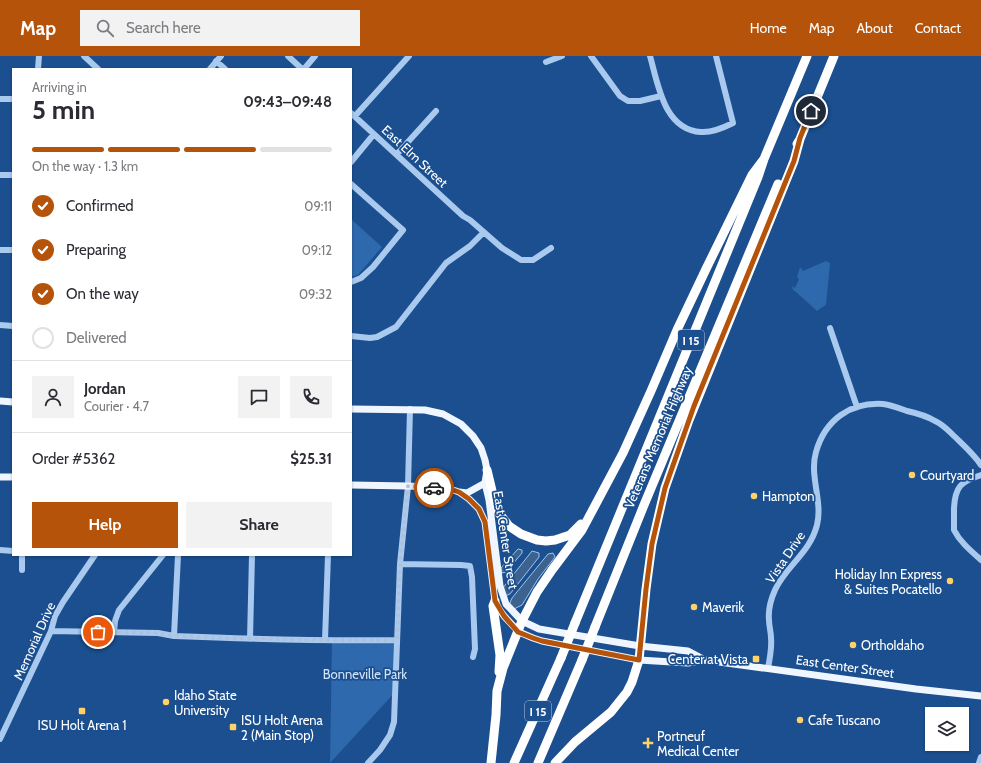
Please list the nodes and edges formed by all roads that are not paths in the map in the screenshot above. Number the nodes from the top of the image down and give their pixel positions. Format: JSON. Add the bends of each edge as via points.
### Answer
{"nodes":[{"id":1,"x":39,"y":56,"type":"edge"},
{"id":2,"x":84,"y":56,"type":"edge"},
{"id":3,"x":288,"y":56,"type":"edge"},
{"id":4,"x":315,"y":56,"type":"edge"},
{"id":5,"x":409,"y":56,"type":"edge"},
{"id":6,"x":562,"y":56,"type":"edge"},
{"id":7,"x":591,"y":56,"type":"edge"},
{"id":8,"x":650,"y":56,"type":"edge"},
{"id":9,"x":716,"y":56,"type":"edge"},
{"id":10,"x":806,"y":56,"type":"edge"},
{"id":11,"x":834,"y":56,"type":"edge"},
{"id":12,"x":219,"y":59,"type":"edge"},
{"id":13,"x":546,"y":62,"type":"dead end"},
{"id":14,"x":38,"y":68,"type":"edge"},
{"id":15,"x":97,"y":68,"type":"edge"},
{"id":16,"x":211,"y":68,"type":"edge"},
{"id":17,"x":224,"y":68,"type":"edge"},
{"id":18,"x":302,"y":68,"type":"edge"},
{"id":19,"x":304,"y":68,"type":"edge"},
{"id":20,"x":661,"y":96,"type":"junction"},
{"id":21,"x":0,"y":99,"type":"edge"},
{"id":22,"x":12,"y":99,"type":"edge"},
{"id":23,"x":436,"y":111,"type":"dead end"},
{"id":24,"x":353,"y":115,"type":"edge"},
{"id":25,"x":374,"y":134,"type":"junction"},
{"id":26,"x":800,"y":138,"type":"junction"},
{"id":27,"x":397,"y":154,"type":"junction"},
{"id":28,"x":764,"y":159,"type":"junction"},
{"id":29,"x":352,"y":161,"type":"edge"},
{"id":30,"x":0,"y":175,"type":"edge"},
{"id":31,"x":12,"y":175,"type":"edge"},
{"id":32,"x":352,"y":185,"type":"edge"},
{"id":33,"x":484,"y":232,"type":"junction"},
{"id":34,"x":551,"y":248,"type":"dead end"},
{"id":35,"x":0,"y":250,"type":"edge"},
{"id":36,"x":12,"y":250,"type":"edge"},
{"id":37,"x":352,"y":282,"type":"edge"},
{"id":38,"x":0,"y":325,"type":"edge"},
{"id":39,"x":12,"y":326,"type":"edge"},
{"id":40,"x":830,"y":328,"type":"dead end"},
{"id":41,"x":352,"y":336,"type":"edge"},
{"id":42,"x":0,"y":401,"type":"edge"},
{"id":43,"x":12,"y":402,"type":"edge"},
{"id":44,"x":857,"y":407,"type":"junction"},
{"id":45,"x":352,"y":409,"type":"edge"},
{"id":46,"x":410,"y":409,"type":"junction"},
{"id":47,"x":981,"y":465,"type":"edge"},
{"id":48,"x":487,"y":470,"type":"junction"},
{"id":49,"x":981,"y":475,"type":"edge"},
{"id":50,"x":0,"y":477,"type":"edge"},
{"id":51,"x":12,"y":477,"type":"edge"},
{"id":52,"x":485,"y":483,"type":"junction"},
{"id":53,"x":352,"y":485,"type":"edge"},
{"id":54,"x":408,"y":486,"type":"junction"},
{"id":55,"x":459,"y":492,"type":"junction"},
{"id":56,"x":590,"y":514,"type":"junction"},
{"id":57,"x":0,"y":550,"type":"edge"},
{"id":58,"x":12,"y":551,"type":"edge"},
{"id":59,"x":22,"y":556,"type":"edge"},
{"id":60,"x":94,"y":556,"type":"edge"},
{"id":61,"x":162,"y":556,"type":"edge"},
{"id":62,"x":178,"y":556,"type":"edge"},
{"id":63,"x":252,"y":556,"type":"edge"},
{"id":64,"x":328,"y":556,"type":"edge"},
{"id":65,"x":981,"y":560,"type":"edge"},
{"id":66,"x":400,"y":564,"type":"junction"},
{"id":67,"x":22,"y":570,"type":"dead end"},
{"id":68,"x":495,"y":601,"type":"junction"},
{"id":69,"x":522,"y":621,"type":"junction"},
{"id":70,"x":51,"y":631,"type":"junction"},
{"id":71,"x":114,"y":632,"type":"junction"},
{"id":72,"x":518,"y":632,"type":"junction"},
{"id":73,"x":174,"y":636,"type":"junction"},
{"id":74,"x":250,"y":639,"type":"junction"},
{"id":75,"x":325,"y":640,"type":"junction"},
{"id":76,"x":397,"y":640,"type":"junction"},
{"id":77,"x":640,"y":646,"type":"junction"},
{"id":78,"x":473,"y":657,"type":"dead end"},
{"id":79,"x":639,"y":660,"type":"junction"},
{"id":80,"x":705,"y":660,"type":"junction"},
{"id":81,"x":768,"y":668,"type":"junction"},
{"id":82,"x":497,"y":691,"type":"junction"},
{"id":83,"x":981,"y":696,"type":"edge"},
{"id":84,"x":0,"y":740,"type":"edge"},
{"id":85,"x":981,"y":757,"type":"edge"},
{"id":86,"x":368,"y":763,"type":"edge"},
{"id":87,"x":491,"y":763,"type":"edge"},
{"id":88,"x":514,"y":763,"type":"edge"},
{"id":89,"x":538,"y":763,"type":"edge"},
{"id":90,"x":555,"y":763,"type":"edge"},
{"id":91,"x":979,"y":763,"type":"edge"}],
"edges":[{"from":1,"to":14,"type":"street"},
{"from":2,"to":15,"type":"street"},
{"from":3,"to":18,"type":"street"},
{"from":4,"to":19,"type":"street"},
{"from":5,"to":24,"type":"street"},
{"from":6,"to":13,"type":"street"},
{"from":7,"to":20,"type":"street","via":[[620,96],[628,101]]},
{"from":8,"to":20,"type":"street"},
{"from":9,"to":20,"type":"street","via":[[733,123],[720,129],[691,131],[681,126],[671,115]]},
{"from":10,"to":28,"type":"highway","name":"Veterans Memorial Highway","number":"I 15"},
{"from":11,"to":26,"type":"highway","name":"Veterans Memorial Highway","number":"I 15"},
{"from":12,"to":16,"type":"street"},
{"from":12,"to":17,"type":"street"},
{"from":21,"to":22,"type":"street"},
{"from":23,"to":27,"type":"street"},
{"from":24,"to":25,"type":"street","name":"East Elm Street"},
{"from":25,"to":27,"type":"street","name":"East Elm Street"},
{"from":25,"to":29,"type":"street"},
{"from":26,"to":77,"type":"highway","via":[[794,161],[692,413],[665,488],[652,544]]},
{"from":26,"to":89,"type":"highway","name":"Veterans Memorial Highway","number":"I 15","bridge":true,"via":[[783,172]]},
{"from":27,"to":33,"type":"street","name":"East Elm Street","via":[[463,216]]},
{"from":28,"to":56,"type":"highway","via":[[752,175],[677,330],[623,454]]},
{"from":28,"to":88,"type":"highway","name":"Veterans Memorial Highway","number":"I 15","bridge":true,"via":[[561,658]]},
{"from":30,"to":31,"type":"street"},
{"from":32,"to":37,"type":"street","via":[[403,230],[373,267],[361,278]]},
{"from":33,"to":34,"type":"street","name":"East Elm Street","via":[[521,260],[533,260]]},
{"from":33,"to":41,"type":"street","via":[[446,263],[396,327],[377,337]]},
{"from":35,"to":36,"type":"street"},
{"from":38,"to":39,"type":"street"},
{"from":40,"to":44,"type":"street"},
{"from":42,"to":43,"type":"main road"},
{"from":44,"to":47,"type":"street","name":"Vista Drive","via":[[885,404],[935,421],[969,450]]},
{"from":44,"to":81,"type":"street","name":"Vista Drive","via":[[842,414],[830,424],[815,453],[817,524],[807,548],[778,584],[771,600],[771,649]]},
{"from":45,"to":46,"type":"main road"},
{"from":46,"to":48,"type":"main road","via":[[443,414],[461,424],[481,448]]},
{"from":46,"to":54,"type":"street"},
{"from":48,"to":52,"type":"main road","name":"East Center Street"},
{"from":48,"to":56,"type":"highway","via":[[499,513],[509,526],[529,538],[546,541],[570,535]]},
{"from":49,"to":65,"type":"street","via":[[964,482],[957,490],[954,530]]},
{"from":50,"to":51,"type":"main road"},
{"from":52,"to":55,"type":"main road","via":[[467,493]]},
{"from":52,"to":69,"type":"main road","name":"East Center Street","via":[[500,586],[506,604]]},
{"from":53,"to":54,"type":"main road","name":"East Center Street"},
{"from":54,"to":55,"type":"main road","name":"East Center Street","via":[[447,488]]},
{"from":54,"to":66,"type":"street"},
{"from":55,"to":68,"type":"main road","name":"East Center Street","via":[[479,509],[485,522]]},
{"from":56,"to":69,"type":"highway","via":[[582,530],[537,592]]},
{"from":57,"to":58,"type":"street"},
{"from":59,"to":67,"type":"street"},
{"from":60,"to":70,"type":"street","name":"Memorial Drive","via":[[63,602]]},
{"from":61,"to":71,"type":"street","via":[[119,610]]},
{"from":62,"to":73,"type":"street"},
{"from":63,"to":74,"type":"street"},
{"from":64,"to":75,"type":"street"},
{"from":66,"to":76,"type":"street"},
{"from":66,"to":78,"type":"street","via":[[470,566],[476,650]]},
{"from":68,"to":72,"type":"main road","name":"East Center Street"},
{"from":68,"to":82,"type":"highway","via":[[493,606],[500,655]]},
{"from":69,"to":72,"type":"highway"},
{"from":69,"to":77,"type":"main road","name":"East Center Street","via":[[539,629]]},
{"from":70,"to":71,"type":"street"},
{"from":70,"to":84,"type":"street","name":"Memorial Drive"},
{"from":71,"to":73,"type":"street"},
{"from":72,"to":79,"type":"main road","name":"East Center Street","via":[[542,641]]},
{"from":72,"to":82,"type":"highway"},
{"from":73,"to":74,"type":"street"},
{"from":74,"to":75,"type":"street"},
{"from":75,"to":76,"type":"street"},
{"from":76,"to":86,"type":"street","via":[[394,722],[390,735]]},
{"from":77,"to":79,"type":"highway"},
{"from":77,"to":80,"type":"main road","name":"East Center Street","via":[[688,651]]},
{"from":79,"to":80,"type":"main road","name":"East Center Street","via":[[688,663]]},
{"from":79,"to":90,"type":"highway","via":[[632,682],[618,704]]},
{"from":80,"to":81,"type":"main road","name":"East Center Street"},
{"from":81,"to":83,"type":"main road","name":"East Center Street"},
{"from":82,"to":87,"type":"highway"},
{"from":85,"to":91,"type":"street"}]}
